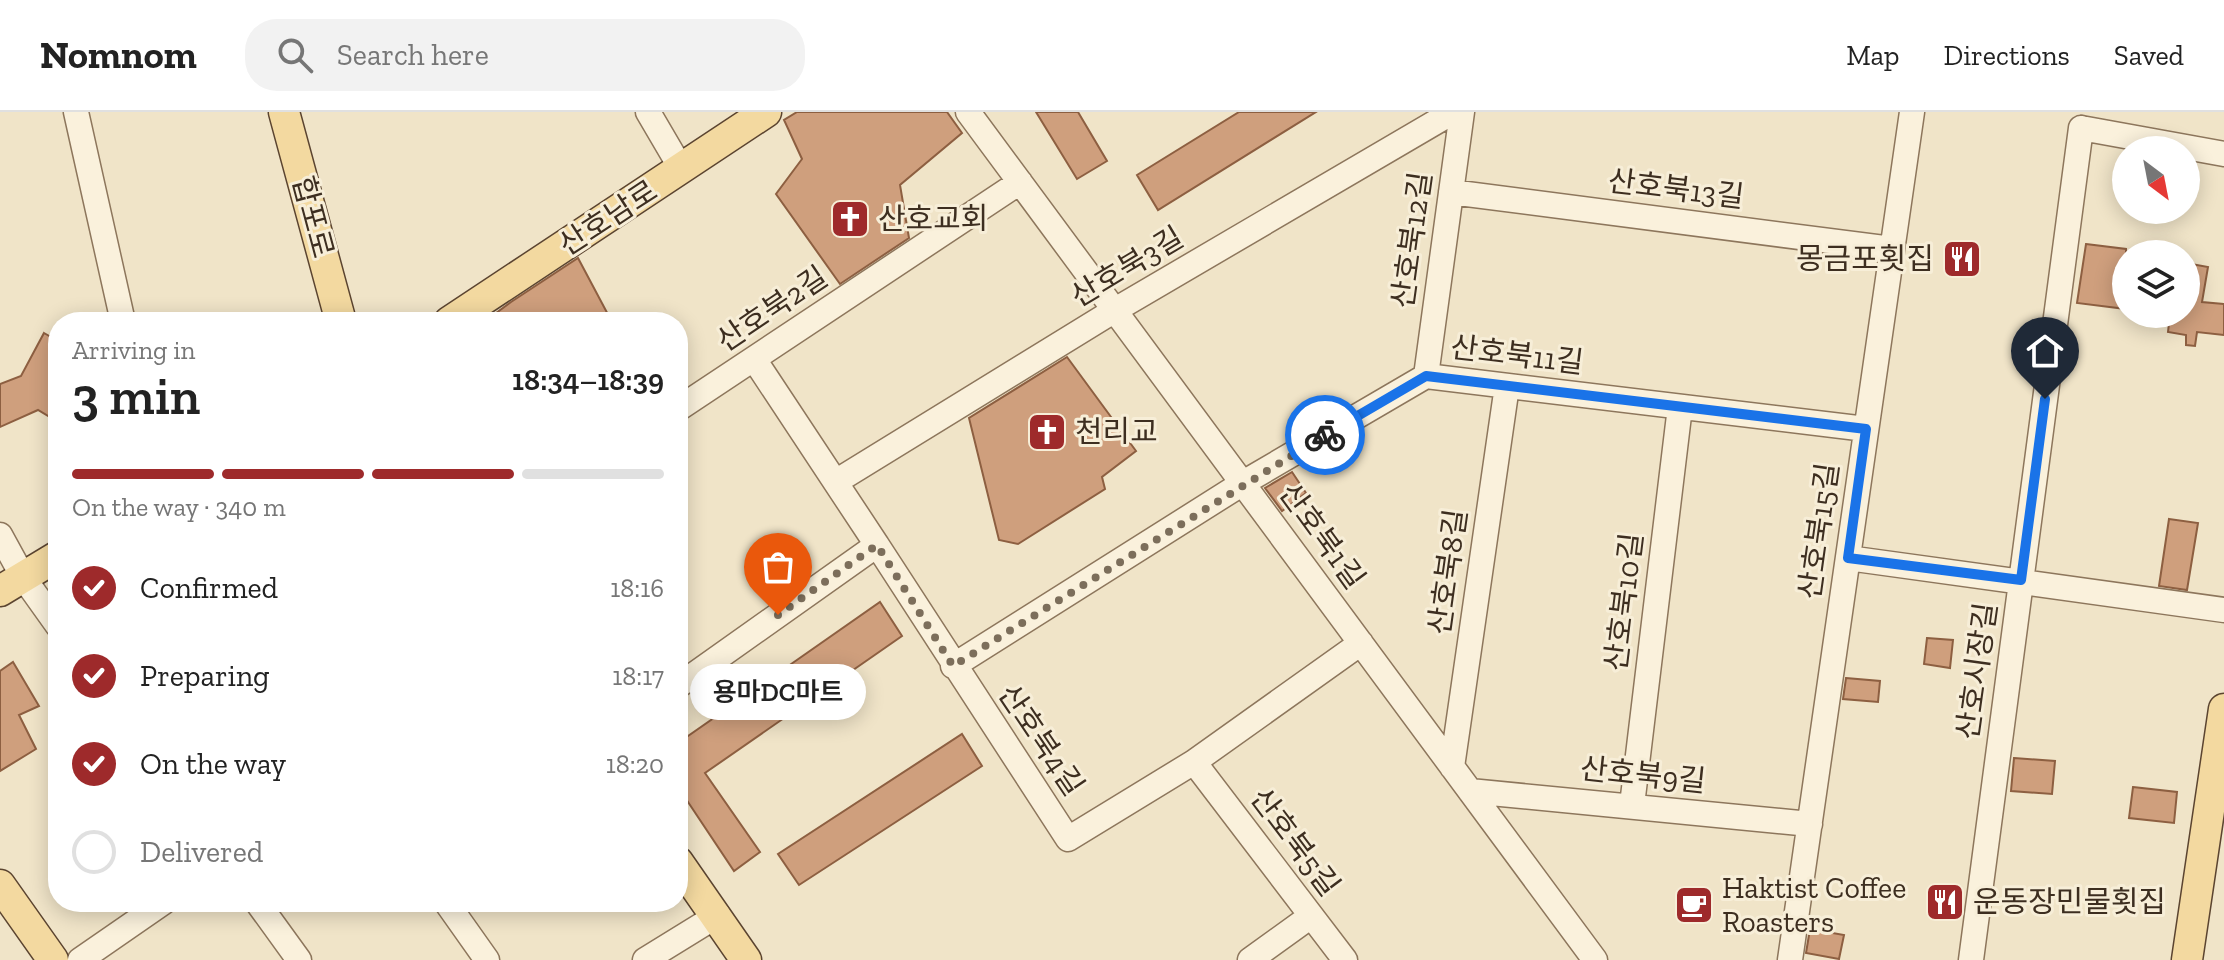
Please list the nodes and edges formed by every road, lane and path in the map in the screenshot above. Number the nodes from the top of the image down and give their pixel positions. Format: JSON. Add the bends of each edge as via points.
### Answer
{"nodes":[{"id":1,"x":76,"y":112,"type":"edge"},
{"id":2,"x":284,"y":112,"type":"edge"},
{"id":3,"x":648,"y":112,"type":"edge"},
{"id":4,"x":766,"y":112,"type":"edge"},
{"id":5,"x":968,"y":112,"type":"edge"},
{"id":6,"x":1453,"y":112,"type":"edge"},
{"id":7,"x":1462,"y":112,"type":"edge"},
{"id":8,"x":1912,"y":112,"type":"edge"},
{"id":9,"x":2073,"y":120,"type":"edge"},
{"id":10,"x":2224,"y":154,"type":"edge"},
{"id":11,"x":682,"y":170,"type":"junction"},
{"id":12,"x":1020,"y":182,"type":"junction"},
{"id":13,"x":1451,"y":192,"type":"junction"},
{"id":14,"x":1892,"y":249,"type":"junction"},
{"id":15,"x":1115,"y":310,"type":"junction"},
{"id":16,"x":121,"y":312,"type":"edge"},
{"id":17,"x":338,"y":312,"type":"edge"},
{"id":18,"x":464,"y":312,"type":"edge"},
{"id":19,"x":754,"y":359,"type":"junction"},
{"id":20,"x":1426,"y":376,"type":"junction"},
{"id":21,"x":1507,"y":386,"type":"junction"},
{"id":22,"x":688,"y":402,"type":"edge"},
{"id":23,"x":1680,"y":407,"type":"junction"},
{"id":24,"x":1866,"y":429,"type":"junction"},
{"id":25,"x":837,"y":481,"type":"junction"},
{"id":26,"x":1243,"y":483,"type":"junction"},
{"id":27,"x":0,"y":535,"type":"edge"},
{"id":28,"x":877,"y":545,"type":"junction"},
{"id":29,"x":1848,"y":558,"type":"junction"},
{"id":30,"x":48,"y":562,"type":"edge"},
{"id":31,"x":2021,"y":580,"type":"junction"},
{"id":32,"x":11,"y":584,"type":"edge"},
{"id":33,"x":2224,"y":610,"type":"edge"},
{"id":34,"x":48,"y":617,"type":"edge"},
{"id":35,"x":1361,"y":643,"type":"junction"},
{"id":36,"x":953,"y":666,"type":"junction"},
{"id":37,"x":688,"y":679,"type":"edge"},
{"id":38,"x":2224,"y":709,"type":"edge"},
{"id":39,"x":1194,"y":762,"type":"junction"},
{"id":40,"x":1452,"y":767,"type":"junction"},
{"id":41,"x":1470,"y":791,"type":"junction"},
{"id":42,"x":1632,"y":805,"type":"junction"},
{"id":43,"x":1810,"y":824,"type":"junction"},
{"id":44,"x":688,"y":875,"type":"edge"},
{"id":45,"x":0,"y":885,"type":"edge"},
{"id":46,"x":150,"y":912,"type":"edge"},
{"id":47,"x":264,"y":912,"type":"edge"},
{"id":48,"x":453,"y":912,"type":"edge"},
{"id":49,"x":718,"y":915,"type":"junction"},
{"id":50,"x":1311,"y":916,"type":"junction"},
{"id":51,"x":53,"y":960,"type":"edge"},
{"id":52,"x":80,"y":960,"type":"edge"},
{"id":53,"x":299,"y":960,"type":"edge"},
{"id":54,"x":487,"y":960,"type":"edge"},
{"id":55,"x":645,"y":960,"type":"edge"},
{"id":56,"x":746,"y":960,"type":"edge"},
{"id":57,"x":1250,"y":960,"type":"edge"},
{"id":58,"x":1345,"y":960,"type":"edge"},
{"id":59,"x":1595,"y":960,"type":"edge"},
{"id":60,"x":1790,"y":960,"type":"edge"},
{"id":61,"x":1971,"y":960,"type":"edge"},
{"id":62,"x":2187,"y":960,"type":"edge"}],
"edges":[{"from":1,"to":16,"type":"street"},
{"from":2,"to":17,"type":"main road","name":"합포로"},
{"from":3,"to":11,"type":"street"},
{"from":4,"to":11,"type":"main road","name":"산호남로"},
{"from":5,"to":12,"type":"street","name":"산호북1길"},
{"from":6,"to":15,"type":"street","name":"산호북3길"},
{"from":7,"to":13,"type":"street","name":"산호북12길"},
{"from":8,"to":14,"type":"street","name":"산호북15길"},
{"from":9,"to":10,"type":"street"},
{"from":9,"to":31,"type":"street","name":"산호시장길"},
{"from":11,"to":18,"type":"main road","name":"산호남로"},
{"from":12,"to":15,"type":"street","name":"산호북1길"},
{"from":12,"to":19,"type":"street","name":"산호북2길"},
{"from":13,"to":14,"type":"street","name":"산호북13길"},
{"from":13,"to":20,"type":"street","name":"산호북12길"},
{"from":14,"to":24,"type":"street","name":"산호북15길"},
{"from":15,"to":25,"type":"street","name":"산호북3길"},
{"from":15,"to":26,"type":"street","name":"산호북1길"},
{"from":19,"to":22,"type":"street","name":"산호북2길"},
{"from":19,"to":25,"type":"street","name":"산호북4길"},
{"from":20,"to":21,"type":"street","name":"산호북11길"},
{"from":20,"to":26,"type":"street","name":"산호북11길"},
{"from":21,"to":23,"type":"street","name":"산호북11길"},
{"from":21,"to":40,"type":"street","name":"산호북8길"},
{"from":23,"to":24,"type":"street","name":"산호북11길"},
{"from":23,"to":42,"type":"street","name":"산호북10길"},
{"from":24,"to":29,"type":"street","name":"산호북15길"},
{"from":25,"to":28,"type":"street","name":"산호북4길"},
{"from":26,"to":35,"type":"street","name":"산호북1길"},
{"from":26,"to":36,"type":"street","name":"산호북11길"},
{"from":27,"to":32,"type":"street"},
{"from":28,"to":36,"type":"street","name":"산호북4길"},
{"from":28,"to":37,"type":"street"},
{"from":29,"to":31,"type":"street"},
{"from":29,"to":43,"type":"street","name":"산호북15길"},
{"from":30,"to":32,"type":"main road"},
{"from":31,"to":33,"type":"street"},
{"from":31,"to":61,"type":"street","name":"산호시장길"},
{"from":32,"to":34,"type":"street"},
{"from":35,"to":39,"type":"street","name":"산호북4길"},
{"from":35,"to":40,"type":"street","name":"산호북1길"},
{"from":36,"to":39,"type":"street","name":"산호북4길","via":[[1068,839]]},
{"from":38,"to":62,"type":"main road"},
{"from":39,"to":50,"type":"street","name":"산호북5길"},
{"from":40,"to":41,"type":"street","name":"산호북1길"},
{"from":41,"to":42,"type":"street","name":"산호북9길"},
{"from":41,"to":59,"type":"street","name":"산호북1길"},
{"from":42,"to":43,"type":"street","name":"산호북9길"},
{"from":43,"to":60,"type":"street","name":"산호북15길"},
{"from":44,"to":49,"type":"main road"},
{"from":45,"to":51,"type":"main road"},
{"from":46,"to":52,"type":"street"},
{"from":47,"to":53,"type":"street"},
{"from":48,"to":54,"type":"street"},
{"from":49,"to":55,"type":"street"},
{"from":49,"to":56,"type":"main road"},
{"from":50,"to":57,"type":"street"},
{"from":50,"to":58,"type":"street","name":"산호북5길"}]}
